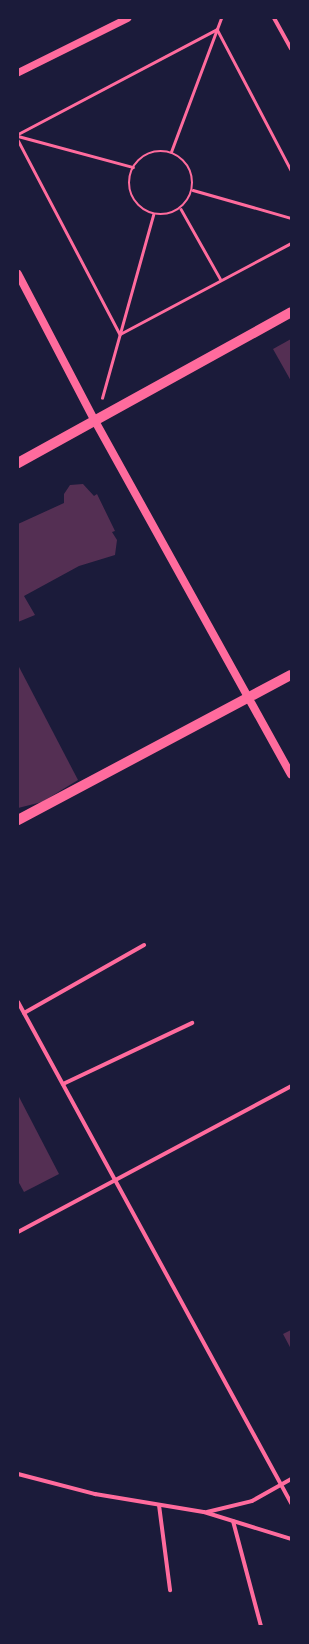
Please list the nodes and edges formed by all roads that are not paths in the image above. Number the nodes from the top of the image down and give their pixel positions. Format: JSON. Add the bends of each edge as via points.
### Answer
{"nodes":[{"id":1,"x":127,"y":18,"type":"edge"},
{"id":2,"x":274,"y":18,"type":"edge"},
{"id":3,"x":291,"y":49,"type":"edge"},
{"id":4,"x":18,"y":72,"type":"edge"},
{"id":5,"x":18,"y":274,"type":"edge"},
{"id":6,"x":291,"y":312,"type":"edge"},
{"id":7,"x":95,"y":422,"type":"junction"},
{"id":8,"x":18,"y":463,"type":"edge"},
{"id":9,"x":291,"y":675,"type":"edge"},
{"id":10,"x":249,"y":697,"type":"junction"},
{"id":11,"x":291,"y":774,"type":"edge"},
{"id":12,"x":18,"y":820,"type":"edge"},
{"id":13,"x":144,"y":945,"type":"dead end"},
{"id":14,"x":18,"y":1002,"type":"edge"},
{"id":15,"x":24,"y":1013,"type":"junction"},
{"id":16,"x":192,"y":1023,"type":"dead end"},
{"id":17,"x":63,"y":1084,"type":"junction"},
{"id":18,"x":291,"y":1086,"type":"edge"},
{"id":19,"x":116,"y":1180,"type":"junction"},
{"id":20,"x":18,"y":1232,"type":"edge"},
{"id":21,"x":18,"y":1474,"type":"edge"},
{"id":22,"x":291,"y":1479,"type":"edge"},
{"id":23,"x":280,"y":1484,"type":"junction"},
{"id":24,"x":291,"y":1502,"type":"edge"},
{"id":25,"x":159,"y":1505,"type":"junction"},
{"id":26,"x":204,"y":1512,"type":"junction"},
{"id":27,"x":233,"y":1521,"type":"junction"},
{"id":28,"x":291,"y":1539,"type":"edge"},
{"id":29,"x":170,"y":1590,"type":"dead end"},
{"id":30,"x":261,"y":1626,"type":"edge"}],
"edges":[{"from":1,"to":4,"type":"street"},
{"from":2,"to":3,"type":"street"},
{"from":5,"to":7,"type":"main road"},
{"from":6,"to":7,"type":"main road"},
{"from":7,"to":8,"type":"main road"},
{"from":7,"to":10,"type":"main road"},
{"from":9,"to":10,"type":"main road"},
{"from":10,"to":11,"type":"main road"},
{"from":10,"to":12,"type":"main road"},
{"from":13,"to":15,"type":"street"},
{"from":14,"to":15,"type":"street"},
{"from":15,"to":17,"type":"street"},
{"from":16,"to":17,"type":"street"},
{"from":17,"to":19,"type":"street"},
{"from":18,"to":19,"type":"street"},
{"from":19,"to":20,"type":"street"},
{"from":19,"to":23,"type":"street"},
{"from":21,"to":25,"type":"street","via":[[95,1494]]},
{"from":22,"to":23,"type":"street"},
{"from":23,"to":24,"type":"street"},
{"from":23,"to":26,"type":"street","via":[[231,1509]]},
{"from":25,"to":26,"type":"street"},
{"from":25,"to":29,"type":"street"},
{"from":26,"to":27,"type":"street"},
{"from":27,"to":28,"type":"street"},
{"from":27,"to":30,"type":"street"}]}
